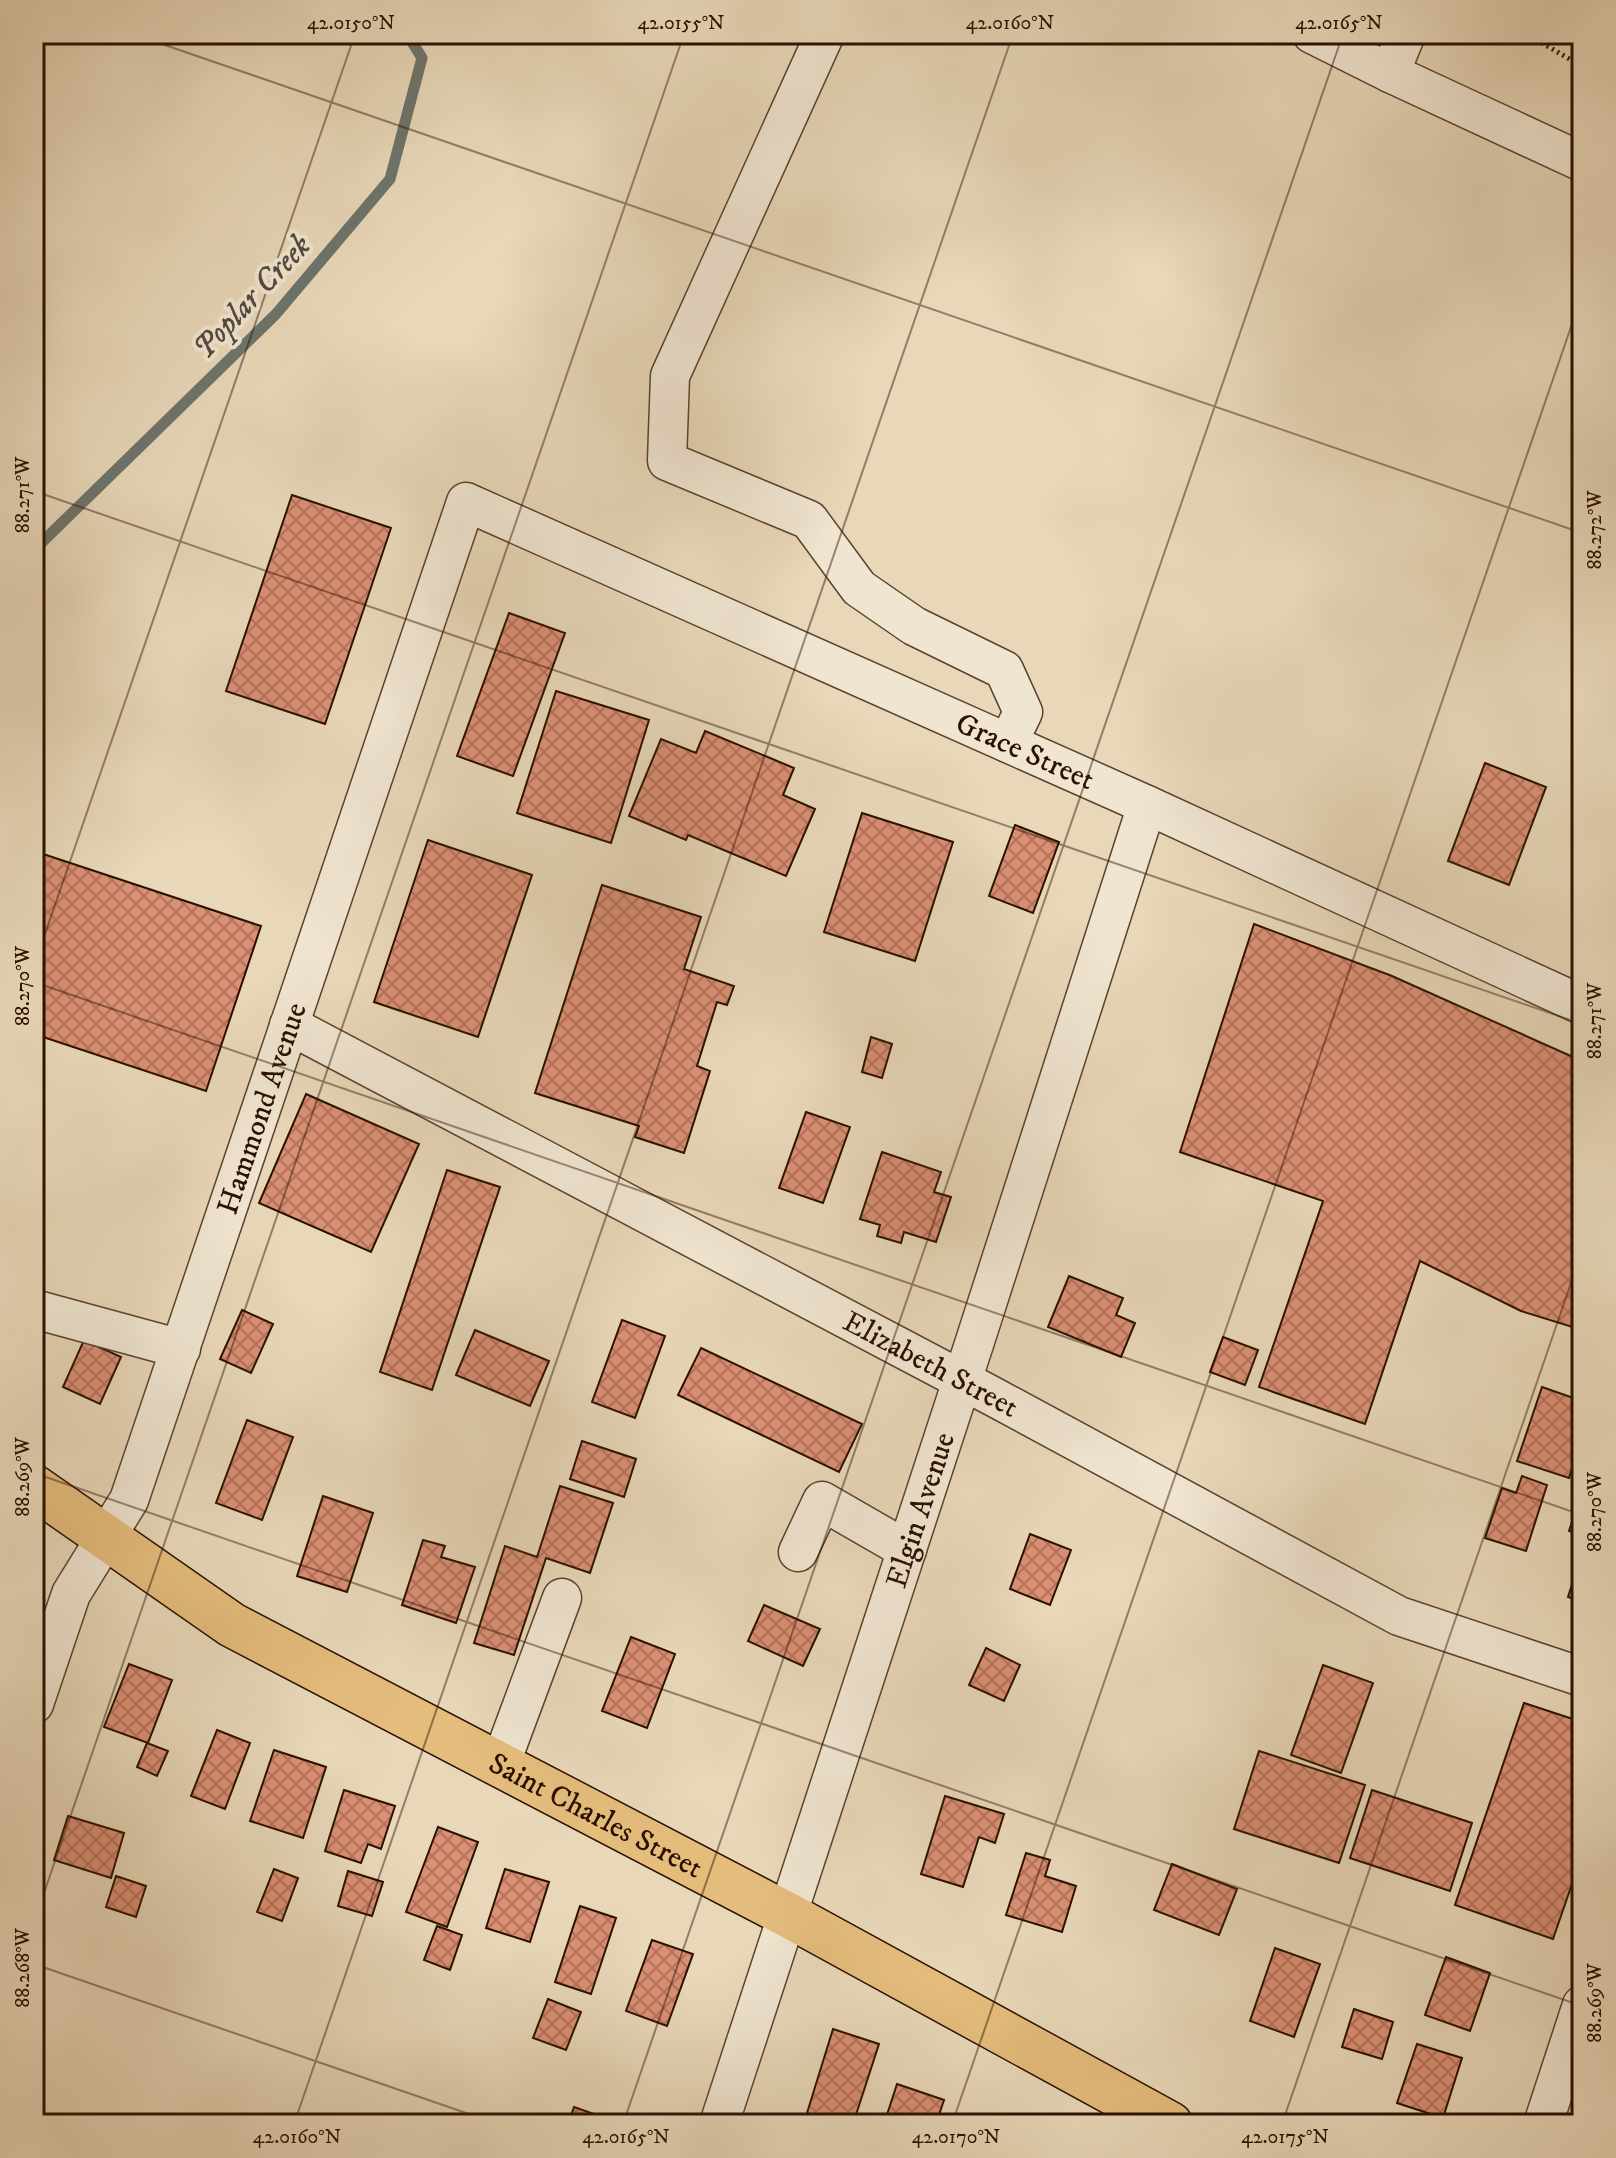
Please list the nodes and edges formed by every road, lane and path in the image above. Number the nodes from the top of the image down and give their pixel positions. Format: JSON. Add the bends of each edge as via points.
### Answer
{"nodes":[{"id":1,"x":825,"y":34,"type":"edge"},
{"id":2,"x":1312,"y":34,"type":"edge"},
{"id":3,"x":1406,"y":34,"type":"edge"},
{"id":4,"x":1526,"y":34,"type":"edge"},
{"id":5,"x":1582,"y":66,"type":"edge"},
{"id":6,"x":1390,"y":73,"type":"junction"},
{"id":7,"x":1582,"y":162,"type":"edge"},
{"id":8,"x":466,"y":502,"type":"joint"},
{"id":9,"x":1008,"y":743,"type":"junction"},
{"id":10,"x":1147,"y":805,"type":"junction"},
{"id":11,"x":1582,"y":1005,"type":"edge"},
{"id":12,"x":289,"y":1025,"type":"junction"},
{"id":13,"x":34,"y":1309,"type":"edge"},
{"id":14,"x":181,"y":1349,"type":"junction"},
{"id":15,"x":962,"y":1380,"type":"junction"},
{"id":16,"x":34,"y":1487,"type":"edge"},
{"id":17,"x":105,"y":1537,"type":"junction"},
{"id":18,"x":907,"y":1550,"type":"junction"},
{"id":19,"x":798,"y":1552,"type":"dead end"},
{"id":20,"x":562,"y":1598,"type":"dead end"},
{"id":21,"x":1582,"y":1677,"type":"edge"},
{"id":22,"x":34,"y":1704,"type":"edge"},
{"id":23,"x":500,"y":1765,"type":"junction"},
{"id":24,"x":788,"y":1915,"type":"junction"},
{"id":25,"x":1582,"y":2005,"type":"edge"},
{"id":26,"x":719,"y":2124,"type":"edge"},
{"id":27,"x":1170,"y":2124,"type":"edge"},
{"id":28,"x":1543,"y":2124,"type":"edge"}],
"edges":[{"from":1,"to":9,"type":"street","via":[[670,376],[667,461],[809,520],[859,588],[914,626],[1004,670],[1023,712]]},
{"from":2,"to":6,"type":"street"},
{"from":3,"to":6,"type":"street"},
{"from":4,"to":5,"type":"path"},
{"from":6,"to":7,"type":"street"},
{"from":8,"to":9,"type":"street","name":"Grace Street"},
{"from":8,"to":12,"type":"street","name":"Hammond Avenue"},
{"from":9,"to":10,"type":"street","name":"Grace Street"},
{"from":10,"to":11,"type":"street","name":"Grace Street"},
{"from":10,"to":15,"type":"street","name":"Elgin Avenue"},
{"from":12,"to":14,"type":"street","name":"Hammond Avenue"},
{"from":12,"to":15,"type":"street","name":"Elizabeth Street"},
{"from":13,"to":14,"type":"street"},
{"from":14,"to":17,"type":"street","name":"Hammond Avenue","via":[[129,1500]]},
{"from":15,"to":18,"type":"street","name":"Elgin Avenue"},
{"from":15,"to":21,"type":"street","name":"Elizabeth Street","via":[[1399,1616]]},
{"from":16,"to":17,"type":"main road","name":"Saint Charles Street"},
{"from":17,"to":22,"type":"street","name":"Hammond Avenue","via":[[71,1594]]},
{"from":17,"to":23,"type":"main road","name":"Saint Charles Street","via":[[232,1625]]},
{"from":18,"to":19,"type":"street","via":[[822,1501]]},
{"from":18,"to":24,"type":"street","name":"Elgin Avenue"},
{"from":20,"to":23,"type":"street"},
{"from":23,"to":24,"type":"main road","name":"Saint Charles Street"},
{"from":24,"to":26,"type":"street","name":"Elgin Avenue"},
{"from":24,"to":27,"type":"main road","name":"Saint Charles Street"},
{"from":25,"to":28,"type":"street"}]}
